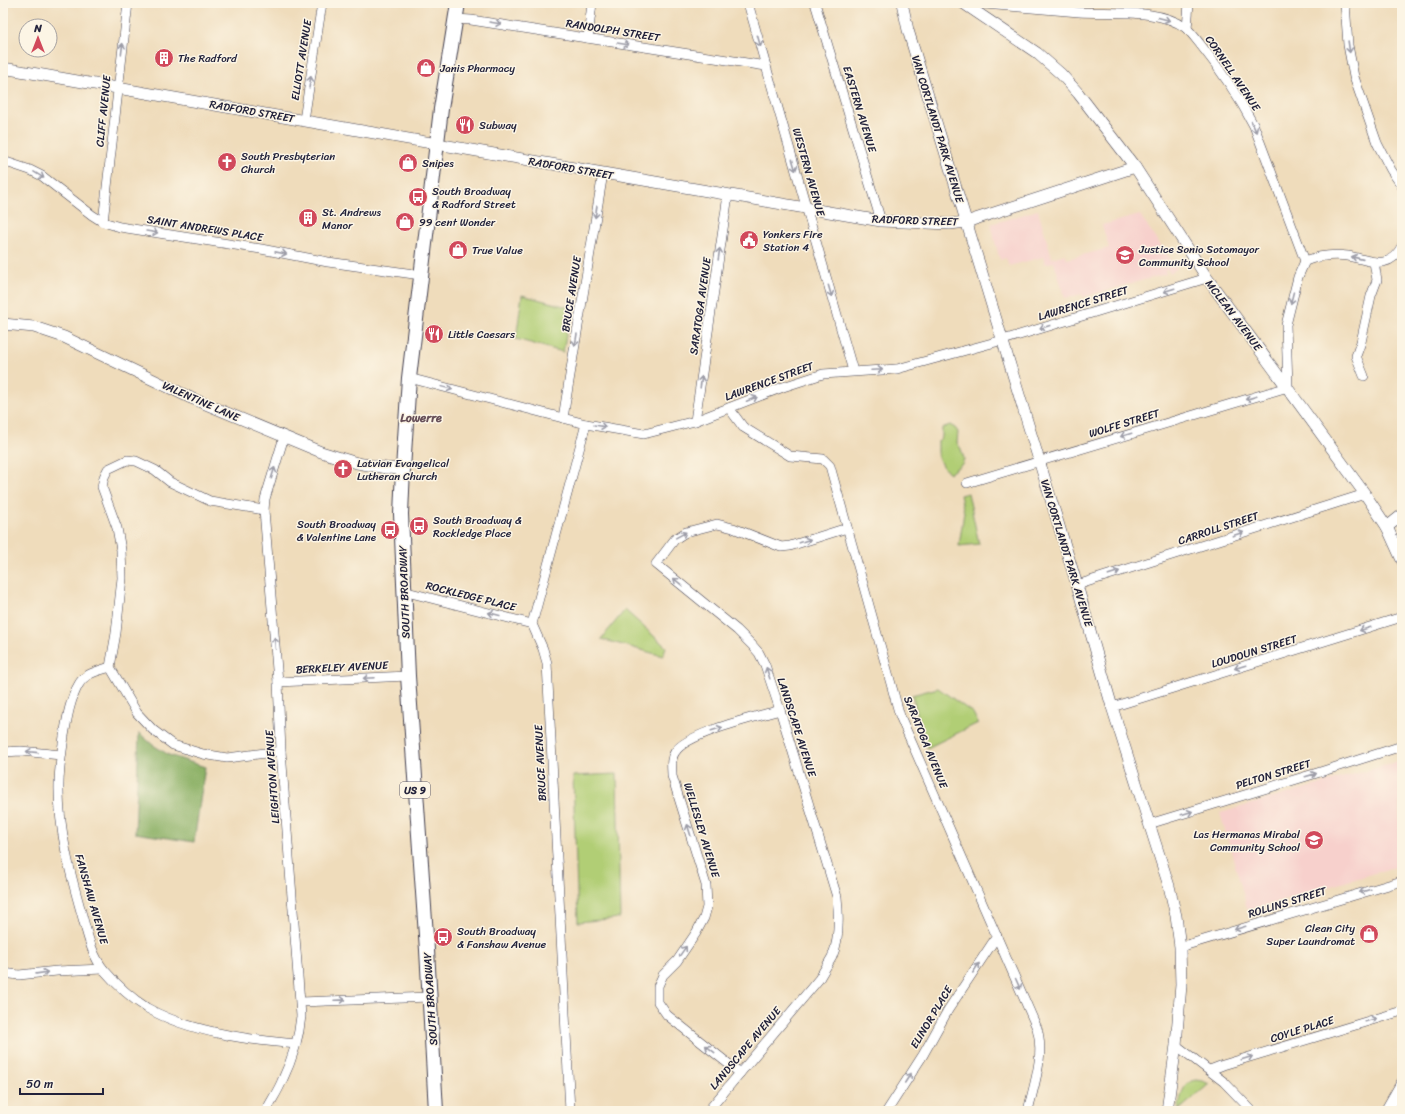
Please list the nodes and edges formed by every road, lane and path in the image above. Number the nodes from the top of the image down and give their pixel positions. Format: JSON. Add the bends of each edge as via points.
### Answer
{"nodes":[{"id":1,"x":128,"y":3,"type":"edge"},
{"id":2,"x":322,"y":3,"type":"edge"},
{"id":3,"x":458,"y":3,"type":"edge"},
{"id":4,"x":592,"y":3,"type":"edge"},
{"id":5,"x":748,"y":3,"type":"edge"},
{"id":6,"x":815,"y":3,"type":"edge"},
{"id":7,"x":902,"y":3,"type":"edge"},
{"id":8,"x":963,"y":3,"type":"edge"},
{"id":9,"x":972,"y":3,"type":"edge"},
{"id":10,"x":1189,"y":3,"type":"edge"},
{"id":11,"x":1345,"y":3,"type":"edge"},
{"id":12,"x":456,"y":20,"type":"junction"},
{"id":13,"x":1187,"y":29,"type":"junction"},
{"id":14,"x":588,"y":38,"type":"junction"},
{"id":15,"x":766,"y":66,"type":"junction"},
{"id":16,"x":3,"y":68,"type":"edge"},
{"id":17,"x":118,"y":88,"type":"junction"},
{"id":18,"x":304,"y":120,"type":"junction"},
{"id":19,"x":437,"y":144,"type":"junction"},
{"id":20,"x":3,"y":161,"type":"edge"},
{"id":21,"x":1135,"y":167,"type":"junction"},
{"id":22,"x":603,"y":173,"type":"junction"},
{"id":23,"x":1402,"y":186,"type":"edge"},
{"id":24,"x":728,"y":195,"type":"junction"},
{"id":25,"x":807,"y":208,"type":"junction"},
{"id":26,"x":881,"y":221,"type":"junction"},
{"id":27,"x":103,"y":222,"type":"junction"},
{"id":28,"x":966,"y":222,"type":"junction"},
{"id":29,"x":1402,"y":246,"type":"edge"},
{"id":30,"x":1305,"y":261,"type":"junction"},
{"id":31,"x":1374,"y":262,"type":"junction"},
{"id":32,"x":422,"y":275,"type":"junction"},
{"id":33,"x":1206,"y":278,"type":"junction"},
{"id":34,"x":3,"y":324,"type":"edge"},
{"id":35,"x":1003,"y":340,"type":"junction"},
{"id":36,"x":853,"y":371,"type":"junction"},
{"id":37,"x":1364,"y":376,"type":"dead end"},
{"id":38,"x":409,"y":378,"type":"junction"},
{"id":39,"x":1288,"y":387,"type":"junction"},
{"id":40,"x":729,"y":408,"type":"junction"},
{"id":41,"x":563,"y":418,"type":"junction"},
{"id":42,"x":695,"y":421,"type":"junction"},
{"id":43,"x":586,"y":424,"type":"junction"},
{"id":44,"x":284,"y":437,"type":"junction"},
{"id":45,"x":1039,"y":461,"type":"junction"},
{"id":46,"x":403,"y":469,"type":"junction"},
{"id":47,"x":967,"y":484,"type":"dead end"},
{"id":48,"x":1365,"y":494,"type":"junction"},
{"id":49,"x":264,"y":510,"type":"junction"},
{"id":50,"x":1402,"y":515,"type":"edge"},
{"id":51,"x":1387,"y":527,"type":"junction"},
{"id":52,"x":847,"y":528,"type":"junction"},
{"id":53,"x":1398,"y":540,"type":"edge"},
{"id":54,"x":1402,"y":560,"type":"edge"},
{"id":55,"x":1077,"y":585,"type":"junction"},
{"id":56,"x":403,"y":591,"type":"junction"},
{"id":57,"x":1402,"y":617,"type":"edge"},
{"id":58,"x":532,"y":624,"type":"junction"},
{"id":59,"x":110,"y":667,"type":"junction"},
{"id":60,"x":408,"y":676,"type":"junction"},
{"id":61,"x":278,"y":682,"type":"junction"},
{"id":62,"x":1112,"y":707,"type":"junction"},
{"id":63,"x":780,"y":710,"type":"junction"},
{"id":64,"x":1402,"y":746,"type":"edge"},
{"id":65,"x":281,"y":751,"type":"junction"},
{"id":66,"x":3,"y":752,"type":"edge"},
{"id":67,"x":61,"y":755,"type":"junction"},
{"id":68,"x":1149,"y":824,"type":"junction"},
{"id":69,"x":1402,"y":881,"type":"edge"},
{"id":70,"x":997,"y":936,"type":"junction"},
{"id":71,"x":1180,"y":947,"type":"junction"},
{"id":72,"x":103,"y":969,"type":"junction"},
{"id":73,"x":3,"y":974,"type":"edge"},
{"id":74,"x":429,"y":997,"type":"junction"},
{"id":75,"x":301,"y":1002,"type":"junction"},
{"id":76,"x":1402,"y":1011,"type":"edge"},
{"id":77,"x":296,"y":1044,"type":"junction"},
{"id":78,"x":1176,"y":1045,"type":"junction"},
{"id":79,"x":1210,"y":1070,"type":"junction"},
{"id":80,"x":740,"y":1073,"type":"junction"},
{"id":81,"x":1402,"y":1083,"type":"edge"},
{"id":82,"x":266,"y":1111,"type":"edge"},
{"id":83,"x":436,"y":1111,"type":"edge"},
{"id":84,"x":570,"y":1111,"type":"edge"},
{"id":85,"x":708,"y":1111,"type":"edge"},
{"id":86,"x":887,"y":1111,"type":"edge"},
{"id":87,"x":1028,"y":1111,"type":"edge"},
{"id":88,"x":1167,"y":1111,"type":"edge"},
{"id":89,"x":1252,"y":1111,"type":"edge"},
{"id":90,"x":1386,"y":1111,"type":"edge"}],
"edges":[{"from":17,"to":1,"type":"street","name":"CLIFF AVENUE","one_way":true},
{"from":18,"to":2,"type":"street","name":"ELLIOTT AVENUE","one_way":true},
{"from":3,"to":12,"type":"main road","name":"SOUTH BROADWAY","number":"US 9"},
{"from":4,"to":14,"type":"street"},
{"from":5,"to":15,"type":"street","name":"WESTERN AVENUE","one_way":true},
{"from":6,"to":26,"type":"street","name":"EASTERN AVENUE"},
{"from":7,"to":28,"type":"street","name":"VAN CORTLANDT PARK AVENUE"},
{"from":8,"to":21,"type":"street","name":"MCLEAN AVENUE","via":[[1037,53],[1061,74]]},
{"from":9,"to":13,"type":"street","name":"CORNELL AVENUE","one_way":true,"via":[[1146,15],[1165,18]]},
{"from":10,"to":13,"type":"street"},
{"from":11,"to":23,"type":"street","one_way":true,"via":[[1348,45],[1354,77],[1377,143]]},
{"from":12,"to":14,"type":"street","name":"RANDOLPH STREET","one_way":true,"via":[[471,20]]},
{"from":12,"to":19,"type":"main road","name":"SOUTH BROADWAY","number":"US 9"},
{"from":13,"to":30,"type":"street","name":"CORNELL AVENUE","one_way":true,"via":[[1210,57],[1254,126]]},
{"from":14,"to":15,"type":"street","name":"RANDOLPH STREET","one_way":true},
{"from":15,"to":25,"type":"street","name":"WESTERN AVENUE","one_way":true},
{"from":16,"to":17,"type":"street","name":"RADFORD STREET"},
{"from":17,"to":18,"type":"street","name":"RADFORD STREET"},
{"from":17,"to":27,"type":"street","name":"CLIFF AVENUE"},
{"from":18,"to":19,"type":"street","name":"RADFORD STREET"},
{"from":19,"to":22,"type":"street","name":"RADFORD STREET"},
{"from":19,"to":32,"type":"main road","name":"SOUTH BROADWAY","number":"US 9"},
{"from":20,"to":27,"type":"street","name":"SAINT ANDREWS PLACE","one_way":true,"via":[[42,176]]},
{"from":21,"to":28,"type":"street","name":"RADFORD STREET"},
{"from":21,"to":33,"type":"street","name":"MCLEAN AVENUE"},
{"from":22,"to":24,"type":"street","name":"RADFORD STREET"},
{"from":22,"to":41,"type":"street","name":"BRUCE AVENUE","one_way":true},
{"from":24,"to":25,"type":"street","name":"RADFORD STREET"},
{"from":42,"to":24,"type":"street","name":"SARATOGA AVENUE","one_way":true},
{"from":25,"to":26,"type":"street","name":"RADFORD STREET"},
{"from":25,"to":36,"type":"street","name":"WESTERN AVENUE","one_way":true},
{"from":26,"to":28,"type":"street","name":"RADFORD STREET","via":[[950,224]]},
{"from":27,"to":32,"type":"street","name":"SAINT ANDREWS PLACE","one_way":true,"via":[[328,262]]},
{"from":28,"to":35,"type":"street","name":"VAN CORTLANDT PARK AVENUE"},
{"from":29,"to":31,"type":"street","via":[[1392,259]]},
{"from":31,"to":30,"type":"street","one_way":true,"via":[[1346,256],[1316,257]]},
{"from":30,"to":39,"type":"street","one_way":true,"via":[[1298,277],[1286,325]]},
{"from":31,"to":37,"type":"street","via":[[1377,280],[1356,356]]},
{"from":32,"to":38,"type":"main road","name":"SOUTH BROADWAY","number":"US 9"},
{"from":33,"to":35,"type":"street","name":"LAWRENCE STREET","one_way":true},
{"from":33,"to":39,"type":"street","name":"MCLEAN AVENUE"},
{"from":34,"to":44,"type":"street","name":"VALENTINE LANE","via":[[34,327],[64,338],[191,398]]},
{"from":36,"to":35,"type":"street","name":"LAWRENCE STREET","one_way":true,"via":[[896,369]]},
{"from":35,"to":45,"type":"street","name":"VAN CORTLANDT PARK AVENUE"},
{"from":40,"to":36,"type":"street","name":"LAWRENCE STREET","one_way":true,"via":[[822,374]]},
{"from":38,"to":41,"type":"street","name":"LAWRENCE STREET","one_way":true},
{"from":38,"to":46,"type":"main road","name":"SOUTH BROADWAY","number":"US 9"},
{"from":39,"to":45,"type":"street","name":"WOLFE STREET","one_way":true},
{"from":39,"to":48,"type":"street","name":"MCLEAN AVENUE"},
{"from":40,"to":42,"type":"street","name":"LAWRENCE STREET"},
{"from":40,"to":52,"type":"street","name":"SARATOGA AVENUE","via":[[743,427],[790,456],[822,459],[830,466]]},
{"from":41,"to":43,"type":"street","name":"LAWRENCE STREET"},
{"from":43,"to":42,"type":"street","name":"LAWRENCE STREET","one_way":true,"via":[[644,434]]},
{"from":43,"to":58,"type":"street"},
{"from":44,"to":46,"type":"street","name":"VALENTINE LANE","via":[[357,463]]},
{"from":49,"to":44,"type":"street","name":"LEIGHTON AVENUE","one_way":true},
{"from":45,"to":47,"type":"street","name":"WOLFE STREET"},
{"from":45,"to":55,"type":"street","name":"VAN CORTLANDT PARK AVENUE"},
{"from":46,"to":56,"type":"main road","name":"SOUTH BROADWAY","number":"US 9"},
{"from":48,"to":51,"type":"street","name":"MCLEAN AVENUE"},
{"from":55,"to":48,"type":"street","name":"CARROLL STREET","one_way":true},
{"from":49,"to":59,"type":"street","via":[[210,501],[170,482],[155,470],[136,461],[127,460],[108,469],[102,487],[117,528],[122,578]]},
{"from":61,"to":49,"type":"street","name":"LEIGHTON AVENUE","one_way":true},
{"from":50,"to":51,"type":"street"},
{"from":51,"to":53,"type":"street","name":"MCLEAN AVENUE"},
{"from":63,"to":52,"type":"street","name":"LANDSCAPE AVENUE","one_way":true,"via":[[759,653],[737,630],[656,564],[675,539],[686,532],[716,524],[781,547]]},
{"from":52,"to":70,"type":"street","name":"SARATOGA AVENUE","via":[[900,716]]},
{"from":53,"to":54,"type":"street","name":"MCLEAN AVENUE"},
{"from":55,"to":62,"type":"street","name":"VAN CORTLANDT PARK AVENUE"},
{"from":58,"to":56,"type":"street","name":"ROCKLEDGE PLACE","one_way":true},
{"from":56,"to":60,"type":"main road","name":"SOUTH BROADWAY","number":"US 9"},
{"from":57,"to":62,"type":"street","name":"LOUDOUN STREET","one_way":true},
{"from":58,"to":84,"type":"street","name":"BRUCE AVENUE","via":[[547,663]]},
{"from":59,"to":65,"type":"street","via":[[137,713],[153,730],[173,745],[227,758]]},
{"from":59,"to":67,"type":"street","name":"FANSHAW AVENUE","via":[[86,675],[79,683],[66,721]]},
{"from":60,"to":61,"type":"street","name":"BERKELEY AVENUE","one_way":true},
{"from":60,"to":74,"type":"main road","name":"SOUTH BROADWAY","number":"US 9"},
{"from":61,"to":65,"type":"street","name":"LEIGHTON AVENUE"},
{"from":62,"to":68,"type":"street","name":"VAN CORTLANDT PARK AVENUE"},
{"from":63,"to":80,"type":"street","name":"LANDSCAPE AVENUE","via":[[837,897],[837,937],[832,956],[819,979]]},
{"from":80,"to":63,"type":"street","name":"WELLESLEY AVENUE","one_way":true,"via":[[667,1015],[658,1002],[658,986],[663,975],[677,961],[696,933],[707,907],[706,885],[672,776],[672,762],[674,753],[682,744],[702,734]]},
{"from":68,"to":64,"type":"street","name":"PELTON STREET","one_way":true},
{"from":65,"to":75,"type":"street","name":"LEIGHTON AVENUE"},
{"from":67,"to":66,"type":"street","one_way":true},
{"from":67,"to":72,"type":"street","name":"FANSHAW AVENUE","via":[[61,819],[70,872],[90,942]]},
{"from":68,"to":71,"type":"street","name":"VAN CORTLANDT PARK AVENUE","via":[[1169,886]]},
{"from":69,"to":71,"type":"street","name":"ROLLINS STREET","one_way":true},
{"from":86,"to":70,"type":"street","name":"ELINOR PLACE","one_way":true,"via":[[924,1055],[948,1010]]},
{"from":70,"to":87,"type":"street","name":"SARATOGA AVENUE","one_way":true,"via":[[1040,1037],[1040,1059]]},
{"from":71,"to":78,"type":"street","name":"VAN CORTLANDT PARK AVENUE","via":[[1181,985]]},
{"from":73,"to":72,"type":"street","one_way":true},
{"from":72,"to":77,"type":"street","name":"FANSHAW AVENUE","via":[[131,996],[169,1018],[246,1039]]},
{"from":75,"to":74,"type":"street","one_way":true},
{"from":74,"to":83,"type":"main road","name":"SOUTH BROADWAY","number":"US 9"},
{"from":75,"to":77,"type":"street","name":"LEIGHTON AVENUE","via":[[300,1029]]},
{"from":79,"to":76,"type":"street","name":"COYLE PLACE","one_way":true},
{"from":77,"to":82,"type":"street","name":"LEIGHTON AVENUE","via":[[282,1081]]},
{"from":78,"to":79,"type":"street"},
{"from":78,"to":88,"type":"street","name":"VAN CORTLANDT PARK AVENUE"},
{"from":79,"to":89,"type":"street"},
{"from":80,"to":85,"type":"street","name":"LANDSCAPE AVENUE"},
{"from":81,"to":90,"type":"street"}]}
